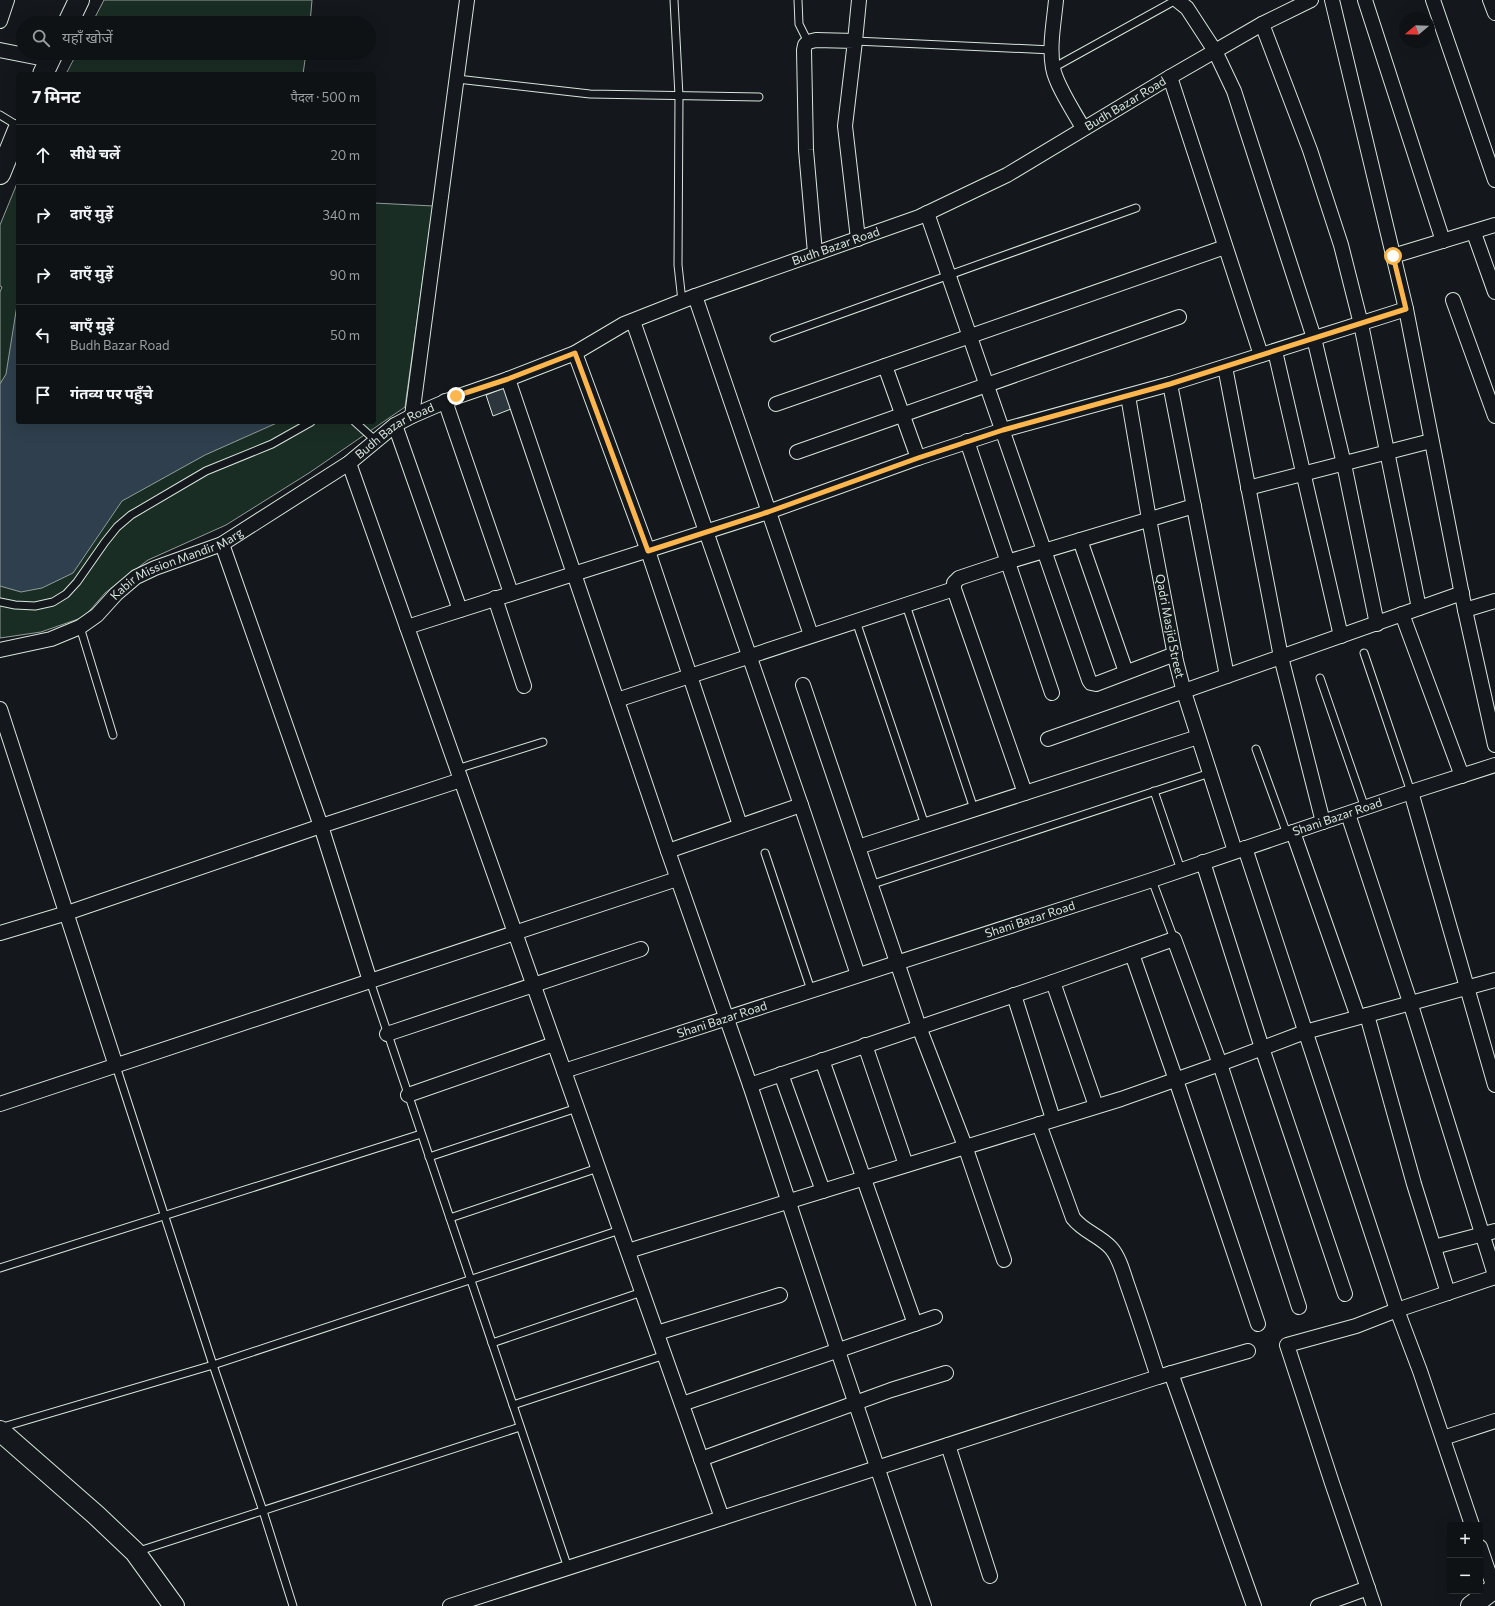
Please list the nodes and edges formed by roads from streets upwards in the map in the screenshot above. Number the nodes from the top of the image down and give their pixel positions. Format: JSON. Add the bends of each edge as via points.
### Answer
{"nodes":[{"id":1,"x":7,"y":0,"type":"edge"},
{"id":2,"x":80,"y":0,"type":"edge"},
{"id":3,"x":467,"y":0,"type":"edge"},
{"id":4,"x":859,"y":0,"type":"edge"},
{"id":5,"x":1056,"y":0,"type":"edge"},
{"id":6,"x":1177,"y":0,"type":"edge"},
{"id":7,"x":1311,"y":0,"type":"edge"},
{"id":8,"x":1332,"y":0,"type":"edge"},
{"id":9,"x":1365,"y":0,"type":"edge"},
{"id":10,"x":1433,"y":0,"type":"edge"},
{"id":11,"x":1490,"y":0,"type":"edge"},
{"id":12,"x":1495,"y":13,"type":"edge"},
{"id":13,"x":72,"y":16,"type":"edge"},
{"id":14,"x":0,"y":21,"type":"edge"},
{"id":15,"x":1262,"y":24,"type":"junction"},
{"id":16,"x":855,"y":41,"type":"junction"},
{"id":17,"x":0,"y":50,"type":"edge"},
{"id":18,"x":1215,"y":51,"type":"junction"},
{"id":19,"x":16,"y":54,"type":"edge"},
{"id":20,"x":1170,"y":77,"type":"junction"},
{"id":21,"x":1083,"y":128,"type":"junction"},
{"id":22,"x":16,"y":135,"type":"edge"},
{"id":23,"x":0,"y":174,"type":"edge"},
{"id":24,"x":1495,"y":180,"type":"edge"},
{"id":25,"x":927,"y":213,"type":"junction"},
{"id":26,"x":1495,"y":225,"type":"edge"},
{"id":27,"x":1474,"y":233,"type":"junction"},
{"id":28,"x":858,"y":238,"type":"junction"},
{"id":29,"x":1443,"y":241,"type":"junction"},
{"id":30,"x":1225,"y":247,"type":"junction"},
{"id":31,"x":815,"y":253,"type":"junction"},
{"id":32,"x":1393,"y":256,"type":"junction"},
{"id":33,"x":1495,"y":292,"type":"edge"},
{"id":34,"x":689,"y":298,"type":"junction"},
{"id":35,"x":1453,"y":300,"type":"dead end"},
{"id":36,"x":1406,"y":309,"type":"junction"},
{"id":37,"x":1179,"y":317,"type":"dead end"},
{"id":38,"x":633,"y":321,"type":"junction"},
{"id":39,"x":1360,"y":324,"type":"junction"},
{"id":40,"x":969,"y":336,"type":"junction"},
{"id":41,"x":1314,"y":338,"type":"junction"},
{"id":42,"x":1275,"y":351,"type":"junction"},
{"id":43,"x":575,"y":353,"type":"junction"},
{"id":44,"x":1260,"y":355,"type":"junction"},
{"id":45,"x":885,"y":366,"type":"junction"},
{"id":46,"x":1225,"y":367,"type":"junction"},
{"id":47,"x":508,"y":379,"type":"junction"},
{"id":48,"x":1170,"y":384,"type":"junction"},
{"id":49,"x":986,"y":386,"type":"junction"},
{"id":50,"x":1128,"y":396,"type":"junction"},
{"id":51,"x":445,"y":401,"type":"junction"},
{"id":52,"x":776,"y":404,"type":"dead end"},
{"id":53,"x":902,"y":415,"type":"junction"},
{"id":54,"x":412,"y":416,"type":"junction"},
{"id":55,"x":1495,"y":416,"type":"edge"},
{"id":56,"x":395,"y":425,"type":"junction"},
{"id":57,"x":1003,"y":430,"type":"junction"},
{"id":58,"x":967,"y":441,"type":"junction"},
{"id":59,"x":1431,"y":441,"type":"junction"},
{"id":60,"x":797,"y":452,"type":"dead end"},
{"id":61,"x":1386,"y":453,"type":"junction"},
{"id":62,"x":918,"y":458,"type":"junction"},
{"id":63,"x":349,"y":463,"type":"junction"},
{"id":64,"x":1344,"y":464,"type":"junction"},
{"id":65,"x":1303,"y":475,"type":"junction"},
{"id":66,"x":1248,"y":488,"type":"junction"},
{"id":67,"x":1194,"y":506,"type":"junction"},
{"id":68,"x":768,"y":512,"type":"junction"},
{"id":69,"x":1149,"y":519,"type":"junction"},
{"id":70,"x":706,"y":532,"type":"junction"},
{"id":71,"x":1080,"y":540,"type":"junction"},
{"id":72,"x":222,"y":544,"type":"junction"},
{"id":73,"x":648,"y":551,"type":"junction"},
{"id":74,"x":1043,"y":551,"type":"junction"},
{"id":75,"x":1007,"y":562,"type":"junction"},
{"id":76,"x":574,"y":574,"type":"junction"},
{"id":77,"x":954,"y":589,"type":"junction"},
{"id":78,"x":511,"y":593,"type":"junction"},
{"id":79,"x":1462,"y":594,"type":"junction"},
{"id":80,"x":495,"y":598,"type":"junction"},
{"id":81,"x":1495,"y":601,"type":"edge"},
{"id":82,"x":1419,"y":608,"type":"junction"},
{"id":83,"x":460,"y":610,"type":"junction"},
{"id":84,"x":1465,"y":610,"type":"junction"},
{"id":85,"x":1402,"y":614,"type":"junction"},
{"id":86,"x":1377,"y":624,"type":"junction"},
{"id":87,"x":407,"y":627,"type":"junction"},
{"id":88,"x":811,"y":635,"type":"junction"},
{"id":89,"x":1341,"y":636,"type":"junction"},
{"id":90,"x":0,"y":650,"type":"edge"},
{"id":91,"x":1175,"y":654,"type":"junction"},
{"id":92,"x":749,"y":655,"type":"junction"},
{"id":93,"x":1281,"y":657,"type":"junction"},
{"id":94,"x":1126,"y":672,"type":"junction"},
{"id":95,"x":1227,"y":676,"type":"junction"},
{"id":96,"x":689,"y":677,"type":"junction"},
{"id":97,"x":803,"y":685,"type":"dead end"},
{"id":98,"x":524,"y":686,"type":"dead end"},
{"id":99,"x":1184,"y":692,"type":"junction"},
{"id":100,"x":1052,"y":693,"type":"dead end"},
{"id":101,"x":617,"y":700,"type":"junction"},
{"id":102,"x":0,"y":709,"type":"edge"},
{"id":103,"x":1198,"y":737,"type":"junction"},
{"id":104,"x":1048,"y":739,"type":"dead end"},
{"id":105,"x":1495,"y":745,"type":"edge"},
{"id":106,"x":1495,"y":765,"type":"edge"},
{"id":107,"x":459,"y":775,"type":"junction"},
{"id":108,"x":1462,"y":776,"type":"junction"},
{"id":109,"x":1411,"y":792,"type":"junction"},
{"id":110,"x":1025,"y":793,"type":"junction"},
{"id":111,"x":802,"y":805,"type":"junction"},
{"id":112,"x":1348,"y":814,"type":"junction"},
{"id":113,"x":1323,"y":822,"type":"junction"},
{"id":114,"x":740,"y":825,"type":"junction"},
{"id":115,"x":321,"y":826,"type":"junction"},
{"id":116,"x":1290,"y":833,"type":"junction"},
{"id":117,"x":858,"y":847,"type":"junction"},
{"id":118,"x":1240,"y":849,"type":"junction"},
{"id":119,"x":668,"y":851,"type":"junction"},
{"id":120,"x":1203,"y":862,"type":"junction"},
{"id":121,"x":678,"y":879,"type":"junction"},
{"id":122,"x":67,"y":913,"type":"junction"},
{"id":123,"x":515,"y":932,"type":"junction"},
{"id":124,"x":0,"y":933,"type":"edge"},
{"id":125,"x":641,"y":949,"type":"dead end"},
{"id":126,"x":1132,"y":954,"type":"junction"},
{"id":127,"x":897,"y":962,"type":"junction"},
{"id":128,"x":858,"y":975,"type":"junction"},
{"id":129,"x":1495,"y":980,"type":"edge"},
{"id":130,"x":370,"y":981,"type":"junction"},
{"id":131,"x":1053,"y":982,"type":"junction"},
{"id":132,"x":533,"y":984,"type":"junction"},
{"id":133,"x":1467,"y":988,"type":"junction"},
{"id":134,"x":1014,"y":995,"type":"junction"},
{"id":135,"x":1410,"y":1002,"type":"junction"},
{"id":136,"x":1362,"y":1016,"type":"junction"},
{"id":137,"x":727,"y":1019,"type":"junction"},
{"id":138,"x":919,"y":1027,"type":"junction"},
{"id":139,"x":1305,"y":1032,"type":"junction"},
{"id":140,"x":388,"y":1034,"type":"road end"},
{"id":141,"x":554,"y":1044,"type":"junction"},
{"id":142,"x":865,"y":1045,"type":"junction"},
{"id":143,"x":1262,"y":1048,"type":"junction"},
{"id":144,"x":822,"y":1060,"type":"junction"},
{"id":145,"x":1220,"y":1064,"type":"junction"},
{"id":146,"x":116,"y":1066,"type":"junction"},
{"id":147,"x":564,"y":1071,"type":"junction"},
{"id":148,"x":781,"y":1074,"type":"junction"},
{"id":149,"x":1176,"y":1080,"type":"junction"},
{"id":150,"x":750,"y":1085,"type":"junction"},
{"id":151,"x":1495,"y":1085,"type":"edge"},
{"id":152,"x":408,"y":1095,"type":"road end"},
{"id":153,"x":0,"y":1104,"type":"edge"},
{"id":154,"x":1096,"y":1106,"type":"junction"},
{"id":155,"x":1054,"y":1119,"type":"junction"},
{"id":156,"x":1039,"y":1124,"type":"junction"},
{"id":157,"x":964,"y":1146,"type":"junction"},
{"id":158,"x":906,"y":1165,"type":"junction"},
{"id":159,"x":864,"y":1178,"type":"junction"},
{"id":160,"x":823,"y":1190,"type":"junction"},
{"id":161,"x":788,"y":1202,"type":"junction"},
{"id":162,"x":1489,"y":1233,"type":"edge"},
{"id":163,"x":1434,"y":1247,"type":"junction"},
{"id":164,"x":628,"y":1251,"type":"junction"},
{"id":165,"x":1004,"y":1260,"type":"dead end"},
{"id":166,"x":1495,"y":1276,"type":"edge"},
{"id":167,"x":1448,"y":1293,"type":"junction"},
{"id":168,"x":780,"y":1294,"type":"dead end"},
{"id":169,"x":1345,"y":1294,"type":"dead end"},
{"id":170,"x":1299,"y":1307,"type":"dead end"},
{"id":171,"x":1397,"y":1310,"type":"junction"},
{"id":172,"x":935,"y":1318,"type":"dead end"},
{"id":173,"x":915,"y":1324,"type":"junction"},
{"id":174,"x":1258,"y":1324,"type":"dead end"},
{"id":175,"x":657,"y":1333,"type":"junction"},
{"id":176,"x":838,"y":1351,"type":"junction"},
{"id":177,"x":1248,"y":1351,"type":"dead end"},
{"id":178,"x":946,"y":1373,"type":"dead end"},
{"id":179,"x":1165,"y":1375,"type":"junction"},
{"id":180,"x":682,"y":1404,"type":"junction"},
{"id":181,"x":857,"y":1404,"type":"junction"},
{"id":182,"x":1495,"y":1421,"type":"edge"},
{"id":183,"x":0,"y":1429,"type":"edge"},
{"id":184,"x":1443,"y":1438,"type":"junction"},
{"id":185,"x":948,"y":1445,"type":"junction"},
{"id":186,"x":701,"y":1459,"type":"junction"},
{"id":187,"x":878,"y":1467,"type":"junction"},
{"id":188,"x":722,"y":1518,"type":"junction"},
{"id":189,"x":1471,"y":1522,"type":"edge"},
{"id":190,"x":1483,"y":1556,"type":"edge"},
{"id":191,"x":990,"y":1576,"type":"dead end"},
{"id":192,"x":1368,"y":1588,"type":"junction"},
{"id":193,"x":1494,"y":1588,"type":"edge"},
{"id":194,"x":174,"y":1606,"type":"edge"},
{"id":195,"x":450,"y":1606,"type":"edge"},
{"id":196,"x":924,"y":1606,"type":"edge"},
{"id":197,"x":1254,"y":1606,"type":"edge"},
{"id":198,"x":1318,"y":1606,"type":"edge"},
{"id":199,"x":1374,"y":1606,"type":"edge"},
{"id":200,"x":1471,"y":1606,"type":"edge"}],
"edges":[{"from":1,"to":14,"type":"street"},
{"from":2,"to":13,"type":"street"},
{"from":3,"to":54,"type":"street"},
{"from":4,"to":16,"type":"street"},
{"from":5,"to":21,"type":"street","via":[[1053,68],[1056,79]]},
{"from":6,"to":18,"type":"street","via":[[1187,8]]},
{"from":7,"to":15,"type":"street","name":"Budh Bazar Road"},
{"from":8,"to":32,"type":"street"},
{"from":9,"to":29,"type":"street"},
{"from":10,"to":24,"type":"street"},
{"from":11,"to":12,"type":"street"},
{"from":15,"to":18,"type":"street","name":"Budh Bazar Road"},
{"from":15,"to":39,"type":"street","via":[[1326,198],[1341,245]]},
{"from":16,"to":28,"type":"street","via":[[845,126]]},
{"from":16,"to":31,"type":"street","via":[[816,40],[808,42],[804,50],[806,150]]},
{"from":17,"to":19,"type":"street"},
{"from":18,"to":20,"type":"street","name":"Budh Bazar Road"},
{"from":18,"to":41,"type":"street","via":[[1242,114]]},
{"from":20,"to":21,"type":"street","name":"Budh Bazar Road"},
{"from":20,"to":30,"type":"street"},
{"from":21,"to":25,"type":"street","name":"Budh Bazar Road","via":[[1007,175]]},
{"from":22,"to":23,"type":"street"},
{"from":25,"to":28,"type":"street","name":"Budh Bazar Road"},
{"from":25,"to":40,"type":"street"},
{"from":26,"to":27,"type":"street"},
{"from":27,"to":29,"type":"street"},
{"from":27,"to":33,"type":"street"},
{"from":28,"to":31,"type":"street","name":"Budh Bazar Road"},
{"from":29,"to":32,"type":"street"},
{"from":30,"to":40,"type":"street"},
{"from":30,"to":44,"type":"street"},
{"from":31,"to":34,"type":"street","name":"Budh Bazar Road"},
{"from":32,"to":36,"type":"street"},
{"from":34,"to":38,"type":"street","name":"Budh Bazar Road"},
{"from":34,"to":68,"type":"street"},
{"from":35,"to":55,"type":"street"},
{"from":36,"to":39,"type":"street"},
{"from":36,"to":59,"type":"street"},
{"from":37,"to":49,"type":"street"},
{"from":38,"to":43,"type":"street","name":"Budh Bazar Road"},
{"from":38,"to":70,"type":"street"},
{"from":39,"to":41,"type":"street"},
{"from":39,"to":61,"type":"street"},
{"from":40,"to":45,"type":"street"},
{"from":40,"to":49,"type":"street"},
{"from":41,"to":42,"type":"street"},
{"from":41,"to":64,"type":"street"},
{"from":42,"to":44,"type":"street"},
{"from":42,"to":65,"type":"street"},
{"from":43,"to":47,"type":"street","name":"Budh Bazar Road"},
{"from":43,"to":73,"type":"street"},
{"from":44,"to":46,"type":"street"},
{"from":45,"to":52,"type":"street"},
{"from":45,"to":53,"type":"street"},
{"from":46,"to":48,"type":"street"},
{"from":46,"to":66,"type":"street"},
{"from":47,"to":51,"type":"street","name":"Budh Bazar Road"},
{"from":47,"to":76,"type":"street"},
{"from":48,"to":50,"type":"street"},
{"from":48,"to":67,"type":"street"},
{"from":49,"to":53,"type":"street"},
{"from":49,"to":57,"type":"street"},
{"from":50,"to":57,"type":"street"},
{"from":50,"to":69,"type":"street","name":"Qadri Masjid Street"},
{"from":51,"to":54,"type":"street","name":"Budh Bazar Road"},
{"from":51,"to":78,"type":"street"},
{"from":53,"to":60,"type":"street"},
{"from":53,"to":62,"type":"street"},
{"from":54,"to":56,"type":"street","name":"Budh Bazar Road"},
{"from":56,"to":63,"type":"street","name":"Budh Bazar Road"},
{"from":56,"to":83,"type":"street"},
{"from":57,"to":58,"type":"street"},
{"from":57,"to":74,"type":"street"},
{"from":58,"to":62,"type":"street"},
{"from":58,"to":75,"type":"street"},
{"from":59,"to":61,"type":"street"},
{"from":59,"to":79,"type":"street"},
{"from":61,"to":64,"type":"street"},
{"from":61,"to":82,"type":"street"},
{"from":62,"to":68,"type":"street"},
{"from":63,"to":72,"type":"street","name":"Kabir Mission Mandir Marg"},
{"from":63,"to":87,"type":"street"},
{"from":64,"to":65,"type":"street"},
{"from":64,"to":86,"type":"street"},
{"from":65,"to":66,"type":"street"},
{"from":65,"to":89,"type":"street"},
{"from":66,"to":93,"type":"street"},
{"from":67,"to":69,"type":"street"},
{"from":67,"to":95,"type":"street"},
{"from":68,"to":70,"type":"street"},
{"from":68,"to":88,"type":"street"},
{"from":69,"to":71,"type":"street"},
{"from":69,"to":91,"type":"street","name":"Qadri Masjid Street"},
{"from":70,"to":73,"type":"street"},
{"from":70,"to":92,"type":"street"},
{"from":71,"to":74,"type":"street"},
{"from":71,"to":94,"type":"street"},
{"from":72,"to":90,"type":"street","name":"Kabir Mission Mandir Marg","via":[[136,577],[97,615],[80,627],[51,639]]},
{"from":72,"to":115,"type":"street"},
{"from":73,"to":76,"type":"street"},
{"from":73,"to":96,"type":"street"},
{"from":74,"to":75,"type":"street"},
{"from":74,"to":94,"type":"street","via":[[1088,680],[1096,684]]},
{"from":75,"to":77,"type":"street","via":[[959,578],[954,583]]},
{"from":75,"to":100,"type":"street"},
{"from":76,"to":78,"type":"street"},
{"from":76,"to":101,"type":"street"},
{"from":77,"to":88,"type":"street"},
{"from":77,"to":110,"type":"street"},
{"from":78,"to":80,"type":"street"},
{"from":79,"to":82,"type":"street"},
{"from":79,"to":84,"type":"street"},
{"from":80,"to":83,"type":"street"},
{"from":80,"to":98,"type":"street"},
{"from":81,"to":84,"type":"street"},
{"from":82,"to":85,"type":"street"},
{"from":83,"to":87,"type":"street"},
{"from":84,"to":105,"type":"street"},
{"from":85,"to":86,"type":"street"},
{"from":85,"to":108,"type":"street"},
{"from":86,"to":89,"type":"street"},
{"from":87,"to":107,"type":"street"},
{"from":88,"to":92,"type":"street"},
{"from":89,"to":93,"type":"street"},
{"from":91,"to":94,"type":"street"},
{"from":91,"to":99,"type":"street","name":"Qadri Masjid Street"},
{"from":92,"to":96,"type":"street"},
{"from":92,"to":111,"type":"street"},
{"from":93,"to":95,"type":"street"},
{"from":93,"to":113,"type":"street"},
{"from":95,"to":99,"type":"street"},
{"from":96,"to":101,"type":"street"},
{"from":96,"to":114,"type":"street"},
{"from":97,"to":117,"type":"street"},
{"from":99,"to":103,"type":"street","name":"Qadri Masjid Street"},
{"from":99,"to":104,"type":"street"},
{"from":101,"to":119,"type":"street"},
{"from":102,"to":122,"type":"street"},
{"from":103,"to":110,"type":"street"},
{"from":103,"to":118,"type":"street","name":"Qadri Masjid Street"},
{"from":106,"to":108,"type":"street","name":"Shani Bazar Road"},
{"from":107,"to":115,"type":"street"},
{"from":107,"to":123,"type":"street"},
{"from":108,"to":109,"type":"street","name":"Shani Bazar Road"},
{"from":109,"to":112,"type":"street","name":"Shani Bazar Road"},
{"from":109,"to":133,"type":"street"},
{"from":110,"to":117,"type":"street"},
{"from":111,"to":114,"type":"street"},
{"from":111,"to":128,"type":"street"},
{"from":112,"to":113,"type":"street","name":"Shani Bazar Road"},
{"from":112,"to":135,"type":"street"},
{"from":113,"to":116,"type":"street","name":"Shani Bazar Road"},
{"from":114,"to":119,"type":"street"},
{"from":115,"to":122,"type":"street"},
{"from":115,"to":130,"type":"street"},
{"from":116,"to":118,"type":"street","name":"Shani Bazar Road"},
{"from":116,"to":136,"type":"street"},
{"from":117,"to":127,"type":"street"},
{"from":118,"to":120,"type":"street","name":"Shani Bazar Road"},
{"from":118,"to":139,"type":"street","name":"Qadri Masjid Street"},
{"from":119,"to":121,"type":"street"},
{"from":120,"to":127,"type":"street","name":"Shani Bazar Road"},
{"from":120,"to":143,"type":"street"},
{"from":121,"to":123,"type":"street"},
{"from":121,"to":137,"type":"street"},
{"from":122,"to":124,"type":"street"},
{"from":122,"to":146,"type":"street"},
{"from":123,"to":130,"type":"street"},
{"from":123,"to":132,"type":"street"},
{"from":125,"to":132,"type":"street"},
{"from":126,"to":131,"type":"street"},
{"from":126,"to":145,"type":"street","via":[[1174,939]]},
{"from":126,"to":149,"type":"street"},
{"from":127,"to":128,"type":"street","name":"Shani Bazar Road"},
{"from":127,"to":138,"type":"street"},
{"from":128,"to":137,"type":"street","name":"Shani Bazar Road"},
{"from":129,"to":133,"type":"street"},
{"from":130,"to":146,"type":"street"},
{"from":131,"to":134,"type":"street"},
{"from":131,"to":154,"type":"street"},
{"from":132,"to":140,"type":"street"},
{"from":132,"to":141,"type":"street"},
{"from":133,"to":135,"type":"street"},
{"from":133,"to":151,"type":"street"},
{"from":134,"to":138,"type":"street"},
{"from":134,"to":155,"type":"street"},
{"from":135,"to":136,"type":"street"},
{"from":135,"to":162,"type":"street"},
{"from":136,"to":139,"type":"street"},
{"from":136,"to":163,"type":"street"},
{"from":137,"to":147,"type":"street","name":"Shani Bazar Road"},
{"from":137,"to":150,"type":"street"},
{"from":138,"to":142,"type":"street"},
{"from":138,"to":157,"type":"street"},
{"from":139,"to":143,"type":"street"},
{"from":139,"to":171,"type":"street","name":"Qadri Masjid Street"},
{"from":141,"to":147,"type":"street"},
{"from":141,"to":152,"type":"street"},
{"from":142,"to":144,"type":"street"},
{"from":142,"to":158,"type":"street"},
{"from":143,"to":145,"type":"street"},
{"from":143,"to":169,"type":"street"},
{"from":144,"to":148,"type":"street"},
{"from":144,"to":159,"type":"street"},
{"from":145,"to":149,"type":"street"},
{"from":145,"to":170,"type":"street"},
{"from":146,"to":153,"type":"street"},
{"from":147,"to":164,"type":"street"},
{"from":148,"to":150,"type":"street"},
{"from":148,"to":160,"type":"street"},
{"from":149,"to":154,"type":"street"},
{"from":149,"to":174,"type":"street"},
{"from":150,"to":161,"type":"street"},
{"from":154,"to":155,"type":"street"},
{"from":155,"to":156,"type":"street"},
{"from":156,"to":157,"type":"street"},
{"from":156,"to":179,"type":"street","via":[[1073,1218],[1080,1227],[1100,1239],[1116,1255],[1133,1302]]},
{"from":157,"to":158,"type":"street"},
{"from":157,"to":165,"type":"street"},
{"from":158,"to":159,"type":"street"},
{"from":159,"to":160,"type":"street"},
{"from":159,"to":173,"type":"street"},
{"from":160,"to":161,"type":"street"},
{"from":161,"to":164,"type":"street"},
{"from":161,"to":176,"type":"street"},
{"from":162,"to":163,"type":"street"},
{"from":162,"to":166,"type":"street"},
{"from":163,"to":167,"type":"street"},
{"from":164,"to":175,"type":"street"},
{"from":166,"to":167,"type":"street"},
{"from":167,"to":171,"type":"street"},
{"from":168,"to":175,"type":"street"},
{"from":171,"to":184,"type":"street","name":"Qadri Masjid Street"},
{"from":171,"to":192,"type":"street","via":[[1356,1326],[1287,1345]]},
{"from":172,"to":173,"type":"street"},
{"from":173,"to":176,"type":"street"},
{"from":175,"to":180,"type":"street"},
{"from":176,"to":180,"type":"street"},
{"from":176,"to":181,"type":"street"},
{"from":177,"to":179,"type":"street"},
{"from":178,"to":181,"type":"street"},
{"from":179,"to":185,"type":"street"},
{"from":179,"to":197,"type":"street"},
{"from":180,"to":186,"type":"street"},
{"from":181,"to":186,"type":"street"},
{"from":181,"to":187,"type":"street"},
{"from":182,"to":184,"type":"street"},
{"from":183,"to":194,"type":"street","via":[[135,1552]]},
{"from":184,"to":189,"type":"street","name":"Qadri Masjid Street"},
{"from":185,"to":187,"type":"street"},
{"from":185,"to":191,"type":"street"},
{"from":186,"to":188,"type":"street"},
{"from":187,"to":188,"type":"street"},
{"from":187,"to":196,"type":"street"},
{"from":188,"to":195,"type":"street"},
{"from":190,"to":193,"type":"street"},
{"from":192,"to":198,"type":"street"},
{"from":192,"to":199,"type":"street"},
{"from":193,"to":200,"type":"street"}]}
